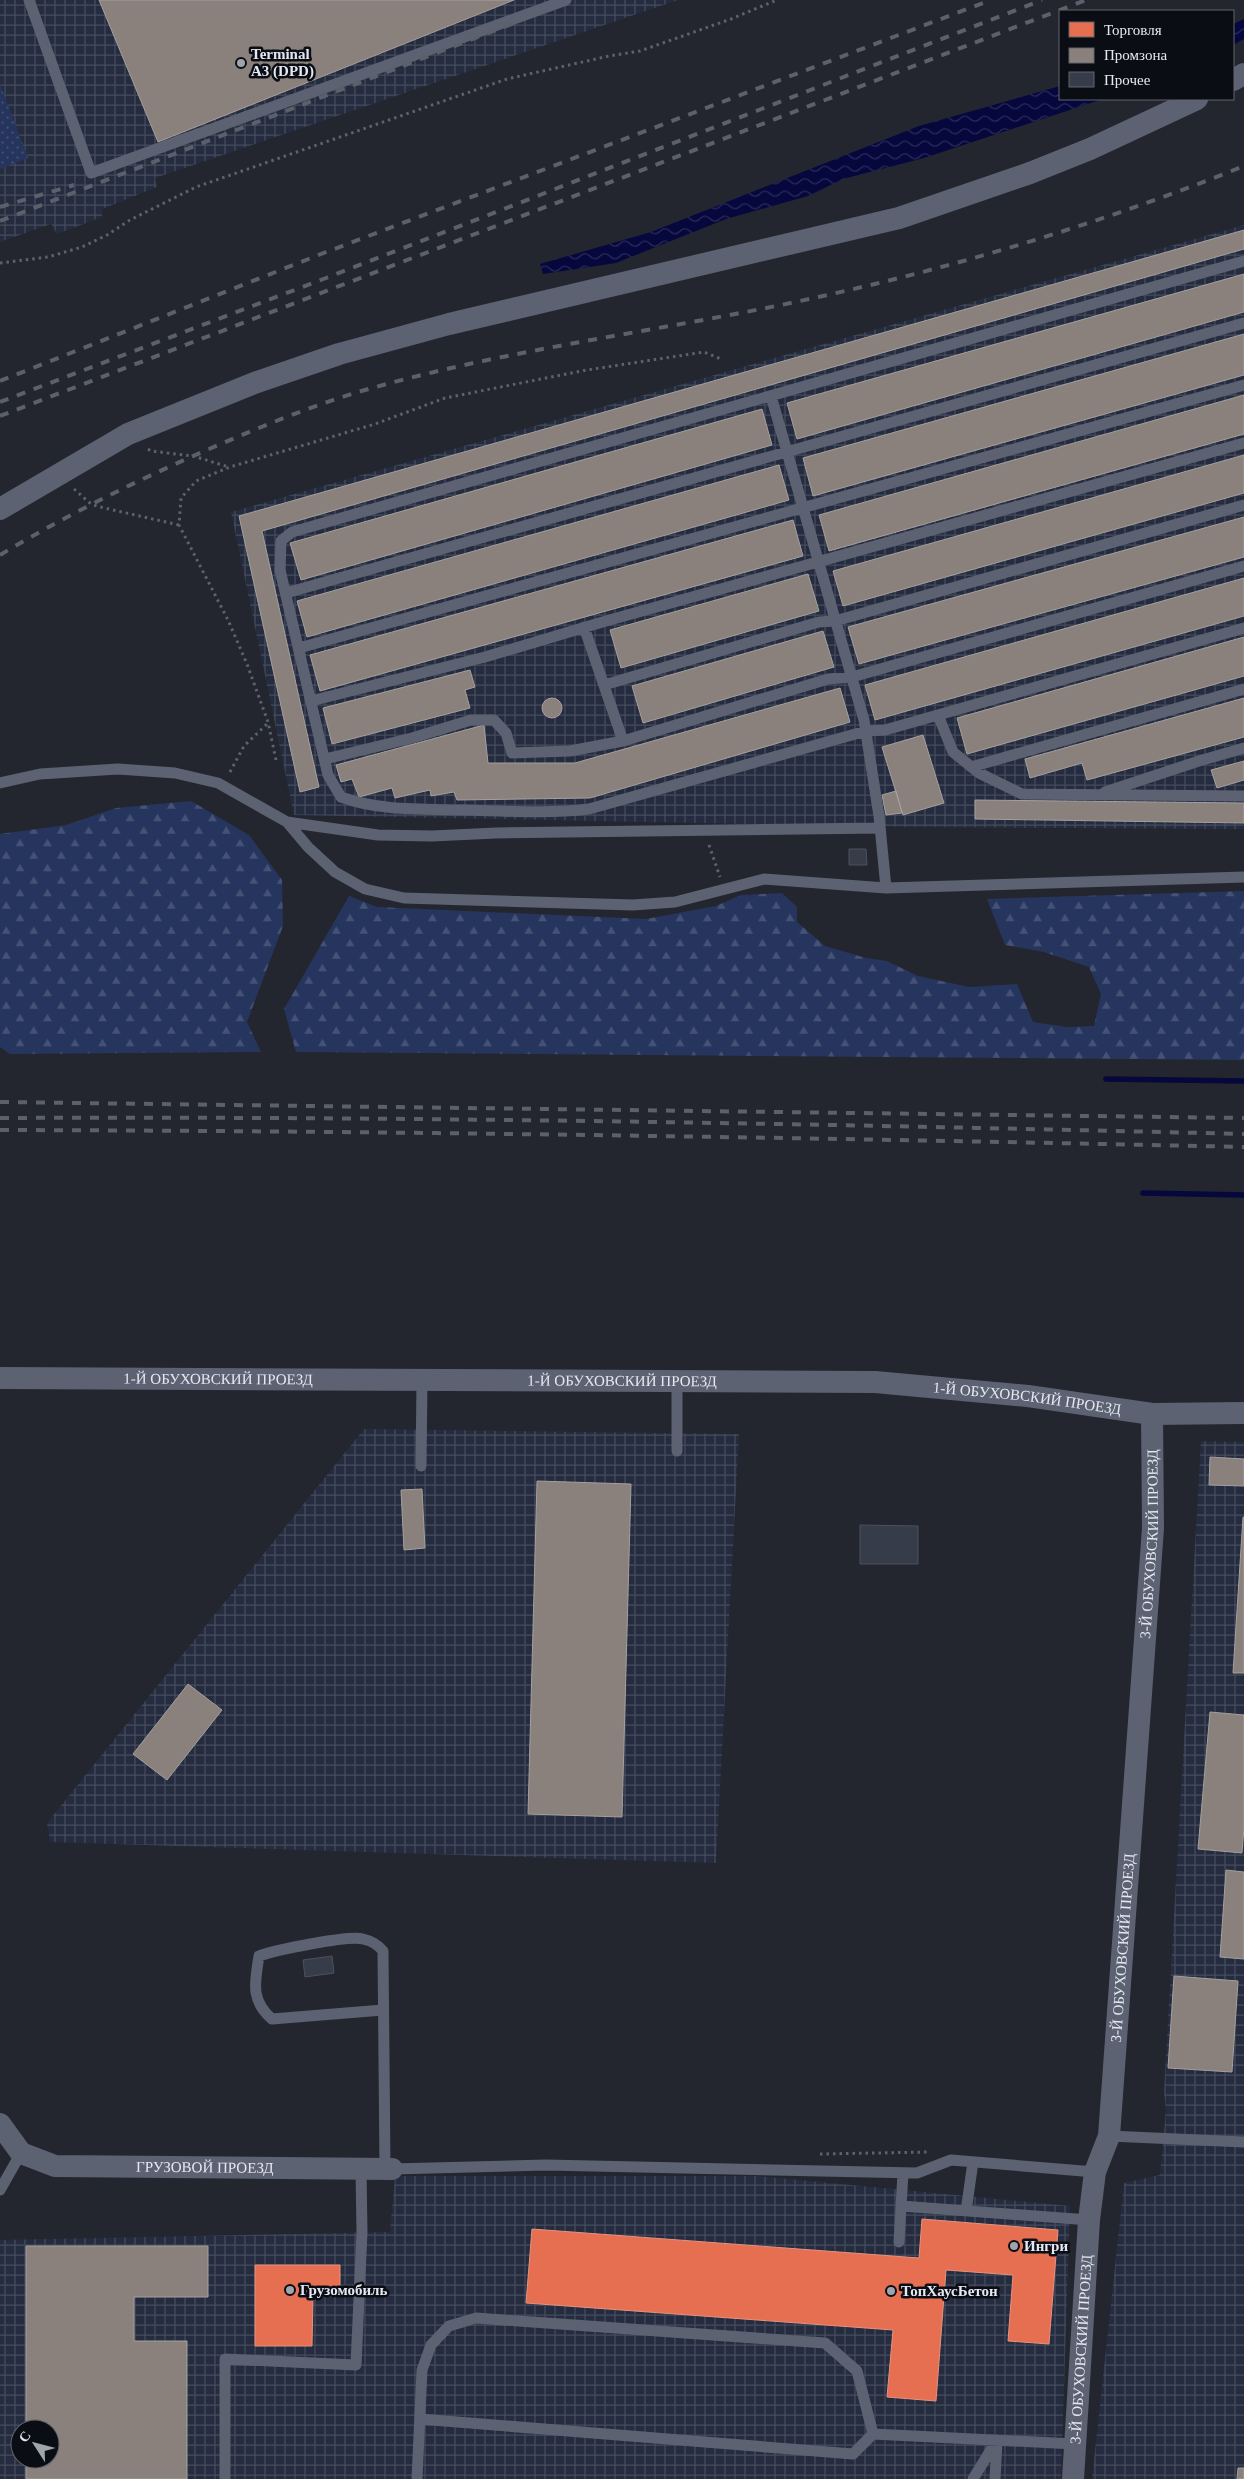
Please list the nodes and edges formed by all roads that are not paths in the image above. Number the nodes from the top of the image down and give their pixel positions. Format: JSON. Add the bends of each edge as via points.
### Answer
{"nodes":[{"id":1,"x":29,"y":0,"type":"edge"},
{"id":2,"x":566,"y":0,"type":"edge"},
{"id":3,"x":1195,"y":100,"type":"edge"},
{"id":4,"x":1244,"y":261,"type":"edge"},
{"id":5,"x":1244,"y":323,"type":"edge"},
{"id":6,"x":1244,"y":385,"type":"edge"},
{"id":7,"x":771,"y":396,"type":"junction"},
{"id":8,"x":1244,"y":443,"type":"edge"},
{"id":9,"x":786,"y":452,"type":"junction"},
{"id":10,"x":1244,"y":505,"type":"edge"},
{"id":11,"x":802,"y":507,"type":"junction"},
{"id":12,"x":0,"y":509,"type":"edge"},
{"id":13,"x":817,"y":562,"type":"junction"},
{"id":14,"x":1244,"y":566,"type":"edge"},
{"id":15,"x":286,"y":593,"type":"junction"},
{"id":16,"x":835,"y":621,"type":"junction"},
{"id":17,"x":584,"y":627,"type":"junction"},
{"id":18,"x":1244,"y":628,"type":"edge"},
{"id":19,"x":299,"y":648,"type":"junction"},
{"id":20,"x":852,"y":678,"type":"junction"},
{"id":21,"x":604,"y":685,"type":"junction"},
{"id":22,"x":1244,"y":689,"type":"edge"},
{"id":23,"x":311,"y":701,"type":"junction"},
{"id":24,"x":938,"y":715,"type":"junction"},
{"id":25,"x":866,"y":731,"type":"junction"},
{"id":26,"x":623,"y":741,"type":"junction"},
{"id":27,"x":1244,"y":748,"type":"edge"},
{"id":28,"x":325,"y":759,"type":"junction"},
{"id":29,"x":971,"y":767,"type":"junction"},
{"id":30,"x":0,"y":783,"type":"edge"},
{"id":31,"x":1096,"y":795,"type":"junction"},
{"id":32,"x":1244,"y":796,"type":"edge"},
{"id":33,"x":287,"y":822,"type":"junction"},
{"id":34,"x":880,"y":828,"type":"junction"},
{"id":35,"x":1244,"y":877,"type":"edge"},
{"id":36,"x":886,"y":888,"type":"junction"},
{"id":37,"x":0,"y":1378,"type":"edge"},
{"id":38,"x":422,"y":1381,"type":"junction"},
{"id":39,"x":677,"y":1382,"type":"junction"},
{"id":40,"x":1244,"y":1413,"type":"edge"},
{"id":41,"x":1152,"y":1414,"type":"junction"},
{"id":42,"x":677,"y":1451,"type":"dead end"},
{"id":43,"x":421,"y":1466,"type":"dead end"},
{"id":44,"x":384,"y":2010,"type":"junction"},
{"id":45,"x":0,"y":2124,"type":"edge"},
{"id":46,"x":1109,"y":2136,"type":"junction"},
{"id":47,"x":1244,"y":2142,"type":"edge"},
{"id":48,"x":21,"y":2153,"type":"junction"},
{"id":49,"x":973,"y":2162,"type":"junction"},
{"id":50,"x":389,"y":2169,"type":"junction"},
{"id":51,"x":361,"y":2170,"type":"junction"},
{"id":52,"x":1096,"y":2172,"type":"junction"},
{"id":53,"x":903,"y":2173,"type":"junction"},
{"id":54,"x":0,"y":2190,"type":"edge"},
{"id":55,"x":901,"y":2206,"type":"junction"},
{"id":56,"x":966,"y":2211,"type":"junction"},
{"id":57,"x":1089,"y":2220,"type":"junction"},
{"id":58,"x":898,"y":2242,"type":"dead end"},
{"id":59,"x":420,"y":2419,"type":"junction"},
{"id":60,"x":873,"y":2434,"type":"junction"},
{"id":61,"x":997,"y":2440,"type":"junction"},
{"id":62,"x":1075,"y":2444,"type":"junction"},
{"id":63,"x":224,"y":2479,"type":"edge"},
{"id":64,"x":418,"y":2479,"type":"edge"},
{"id":65,"x":973,"y":2479,"type":"edge"},
{"id":66,"x":994,"y":2479,"type":"edge"},
{"id":67,"x":1073,"y":2479,"type":"edge"}],
"edges":[{"from":1,"to":2,"type":"lane","via":[[91,173]]},
{"from":3,"to":12,"type":"street","via":[[1030,174],[899,218],[448,324],[339,354],[248,385],[128,434]]},
{"from":4,"to":7,"type":"lane"},
{"from":5,"to":9,"type":"lane"},
{"from":6,"to":11,"type":"lane"},
{"from":7,"to":9,"type":"lane"},
{"from":7,"to":15,"type":"lane","via":[[292,532],[281,540],[280,570]]},
{"from":8,"to":13,"type":"lane"},
{"from":9,"to":11,"type":"lane"},
{"from":9,"to":15,"type":"lane"},
{"from":10,"to":16,"type":"lane"},
{"from":11,"to":13,"type":"lane"},
{"from":11,"to":19,"type":"lane"},
{"from":13,"to":16,"type":"lane"},
{"from":13,"to":17,"type":"lane"},
{"from":14,"to":20,"type":"lane"},
{"from":15,"to":19,"type":"lane"},
{"from":16,"to":20,"type":"lane"},
{"from":16,"to":21,"type":"lane","via":[[819,622]]},
{"from":17,"to":21,"type":"lane"},
{"from":17,"to":23,"type":"lane","via":[[485,657]]},
{"from":18,"to":24,"type":"lane"},
{"from":19,"to":23,"type":"lane"},
{"from":20,"to":25,"type":"lane"},
{"from":20,"to":26,"type":"lane","via":[[828,680]]},
{"from":21,"to":26,"type":"lane"},
{"from":22,"to":29,"type":"lane"},
{"from":23,"to":28,"type":"lane"},
{"from":24,"to":25,"type":"lane","via":[[885,730]]},
{"from":24,"to":29,"type":"lane","via":[[953,752]]},
{"from":25,"to":28,"type":"lane","via":[[589,809],[557,812],[362,805],[341,797],[328,775]]},
{"from":25,"to":34,"type":"lane"},
{"from":26,"to":28,"type":"lane","via":[[570,751],[512,753],[506,733],[494,720],[471,720]]},
{"from":27,"to":31,"type":"lane"},
{"from":29,"to":31,"type":"lane","via":[[1022,794]]},
{"from":30,"to":33,"type":"lane","via":[[40,774],[118,769],[175,773],[224,787]]},
{"from":31,"to":32,"type":"lane"},
{"from":33,"to":34,"type":"lane","via":[[378,835],[423,836]]},
{"from":33,"to":36,"type":"lane","via":[[335,872],[365,889],[404,898],[633,905],[675,902],[764,879]]},
{"from":34,"to":36,"type":"lane"},
{"from":35,"to":36,"type":"lane"},
{"from":37,"to":38,"type":"street","name":"1-Й ОБУХОВСКИЙ ПРОЕЗД"},
{"from":38,"to":39,"type":"street","name":"1-Й ОБУХОВСКИЙ ПРОЕЗД"},
{"from":38,"to":43,"type":"lane"},
{"from":39,"to":41,"type":"street","name":"1-Й ОБУХОВСКИЙ ПРОЕЗД","via":[[875,1382],[1028,1396]]},
{"from":39,"to":42,"type":"lane"},
{"from":40,"to":41,"type":"street","name":"1-Й ОБУХОВСКИЙ ПРОЕЗД"},
{"from":41,"to":46,"type":"street","name":"3-Й ОБУХОВСКИЙ ПРОЕЗД","via":[[1153,1528]]},
{"from":44,"to":44,"type":"lane","via":[[272,2019],[261,2009],[255,1992],[259,1956],[279,1949],[361,1938],[376,1943],[383,1951]]},
{"from":44,"to":50,"type":"lane"},
{"from":45,"to":48,"type":"street"},
{"from":46,"to":47,"type":"lane"},
{"from":46,"to":52,"type":"street","name":"3-Й ОБУХОВСКИЙ ПРОЕЗД"},
{"from":48,"to":51,"type":"street","name":"ГРУЗОВОЙ ПРОЕЗД","via":[[54,2166]]},
{"from":48,"to":54,"type":"lane"},
{"from":49,"to":52,"type":"lane"},
{"from":49,"to":53,"type":"lane","via":[[950,2160],[917,2174]]},
{"from":49,"to":56,"type":"lane"},
{"from":50,"to":51,"type":"street","name":"ГРУЗОВОЙ ПРОЕЗД"},
{"from":50,"to":53,"type":"lane","via":[[546,2165]]},
{"from":51,"to":63,"type":"lane","via":[[362,2232],[356,2365],[225,2359]]},
{"from":52,"to":57,"type":"street","name":"3-Й ОБУХОВСКИЙ ПРОЕЗД"},
{"from":53,"to":55,"type":"lane"},
{"from":55,"to":56,"type":"lane"},
{"from":55,"to":58,"type":"lane"},
{"from":56,"to":57,"type":"lane"},
{"from":57,"to":62,"type":"street","name":"3-Й ОБУХОВСКИЙ ПРОЕЗД"},
{"from":59,"to":60,"type":"lane","via":[[853,2454]]},
{"from":59,"to":60,"type":"lane","via":[[422,2370],[431,2345],[449,2326],[476,2318],[825,2343],[857,2371]]},
{"from":59,"to":64,"type":"lane"},
{"from":60,"to":61,"type":"lane"},
{"from":61,"to":62,"type":"lane"},
{"from":61,"to":65,"type":"lane"},
{"from":61,"to":66,"type":"lane"},
{"from":62,"to":67,"type":"street","name":"3-Й ОБУХОВСКИЙ ПРОЕЗД"}]}
